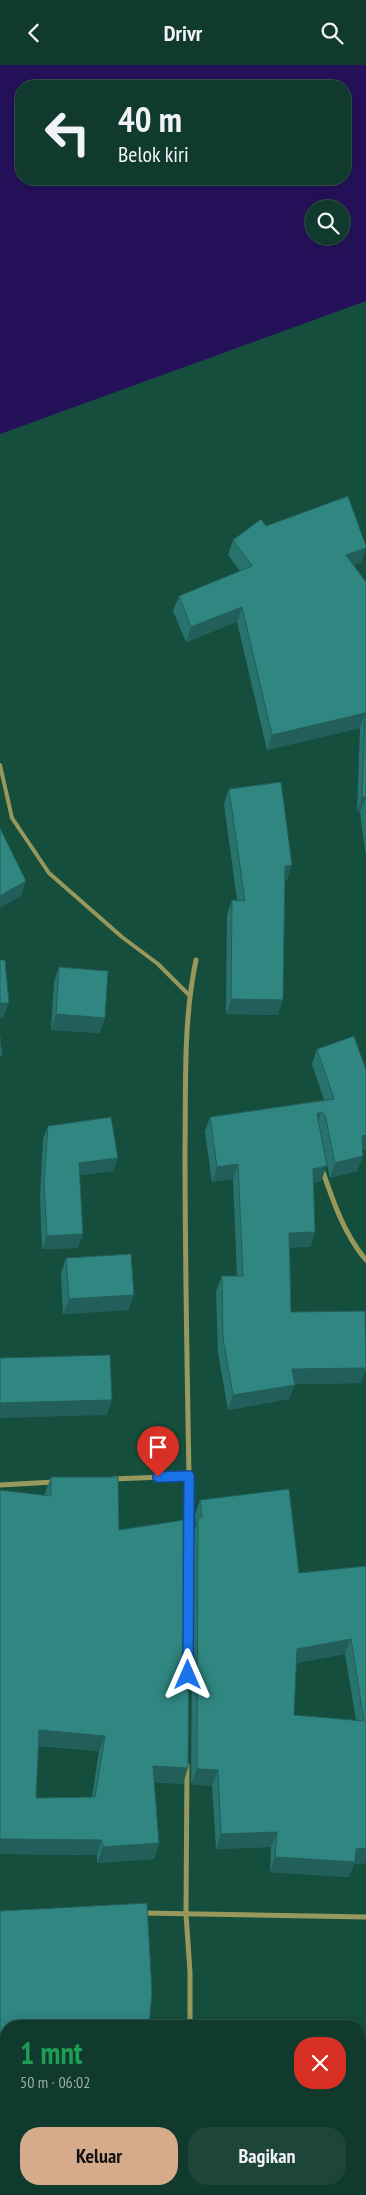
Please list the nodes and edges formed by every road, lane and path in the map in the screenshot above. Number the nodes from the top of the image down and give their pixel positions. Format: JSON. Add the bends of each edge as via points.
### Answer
{"nodes":[{"id":1,"x":0,"y":765,"type":"edge"},
{"id":2,"x":196,"y":960,"type":"dead end"},
{"id":3,"x":189,"y":995,"type":"junction"},
{"id":4,"x":320,"y":1164,"type":"edge"},
{"id":5,"x":366,"y":1260,"type":"edge"},
{"id":6,"x":189,"y":1476,"type":"junction"},
{"id":7,"x":104,"y":1480,"type":"edge"},
{"id":8,"x":65,"y":1481,"type":"edge"},
{"id":9,"x":0,"y":1485,"type":"edge"},
{"id":10,"x":188,"y":1526,"type":"edge"},
{"id":11,"x":187,"y":1755,"type":"edge"},
{"id":12,"x":137,"y":1913,"type":"edge"},
{"id":13,"x":186,"y":1915,"type":"junction"},
{"id":14,"x":366,"y":1917,"type":"edge"},
{"id":15,"x":190,"y":2020,"type":"edge"}],
"edges":[{"from":1,"to":3,"type":"lane","via":[[12,818],[49,873],[158,964]]},
{"from":2,"to":3,"type":"street"},
{"from":3,"to":6,"type":"street","via":[[185,1219]]},
{"from":4,"to":5,"type":"street","via":[[337,1211]]},
{"from":6,"to":7,"type":"street"},
{"from":6,"to":10,"type":"street"},
{"from":8,"to":9,"type":"street"},
{"from":11,"to":13,"type":"street"},
{"from":12,"to":13,"type":"street"},
{"from":13,"to":14,"type":"street"},
{"from":13,"to":15,"type":"street"}]}
